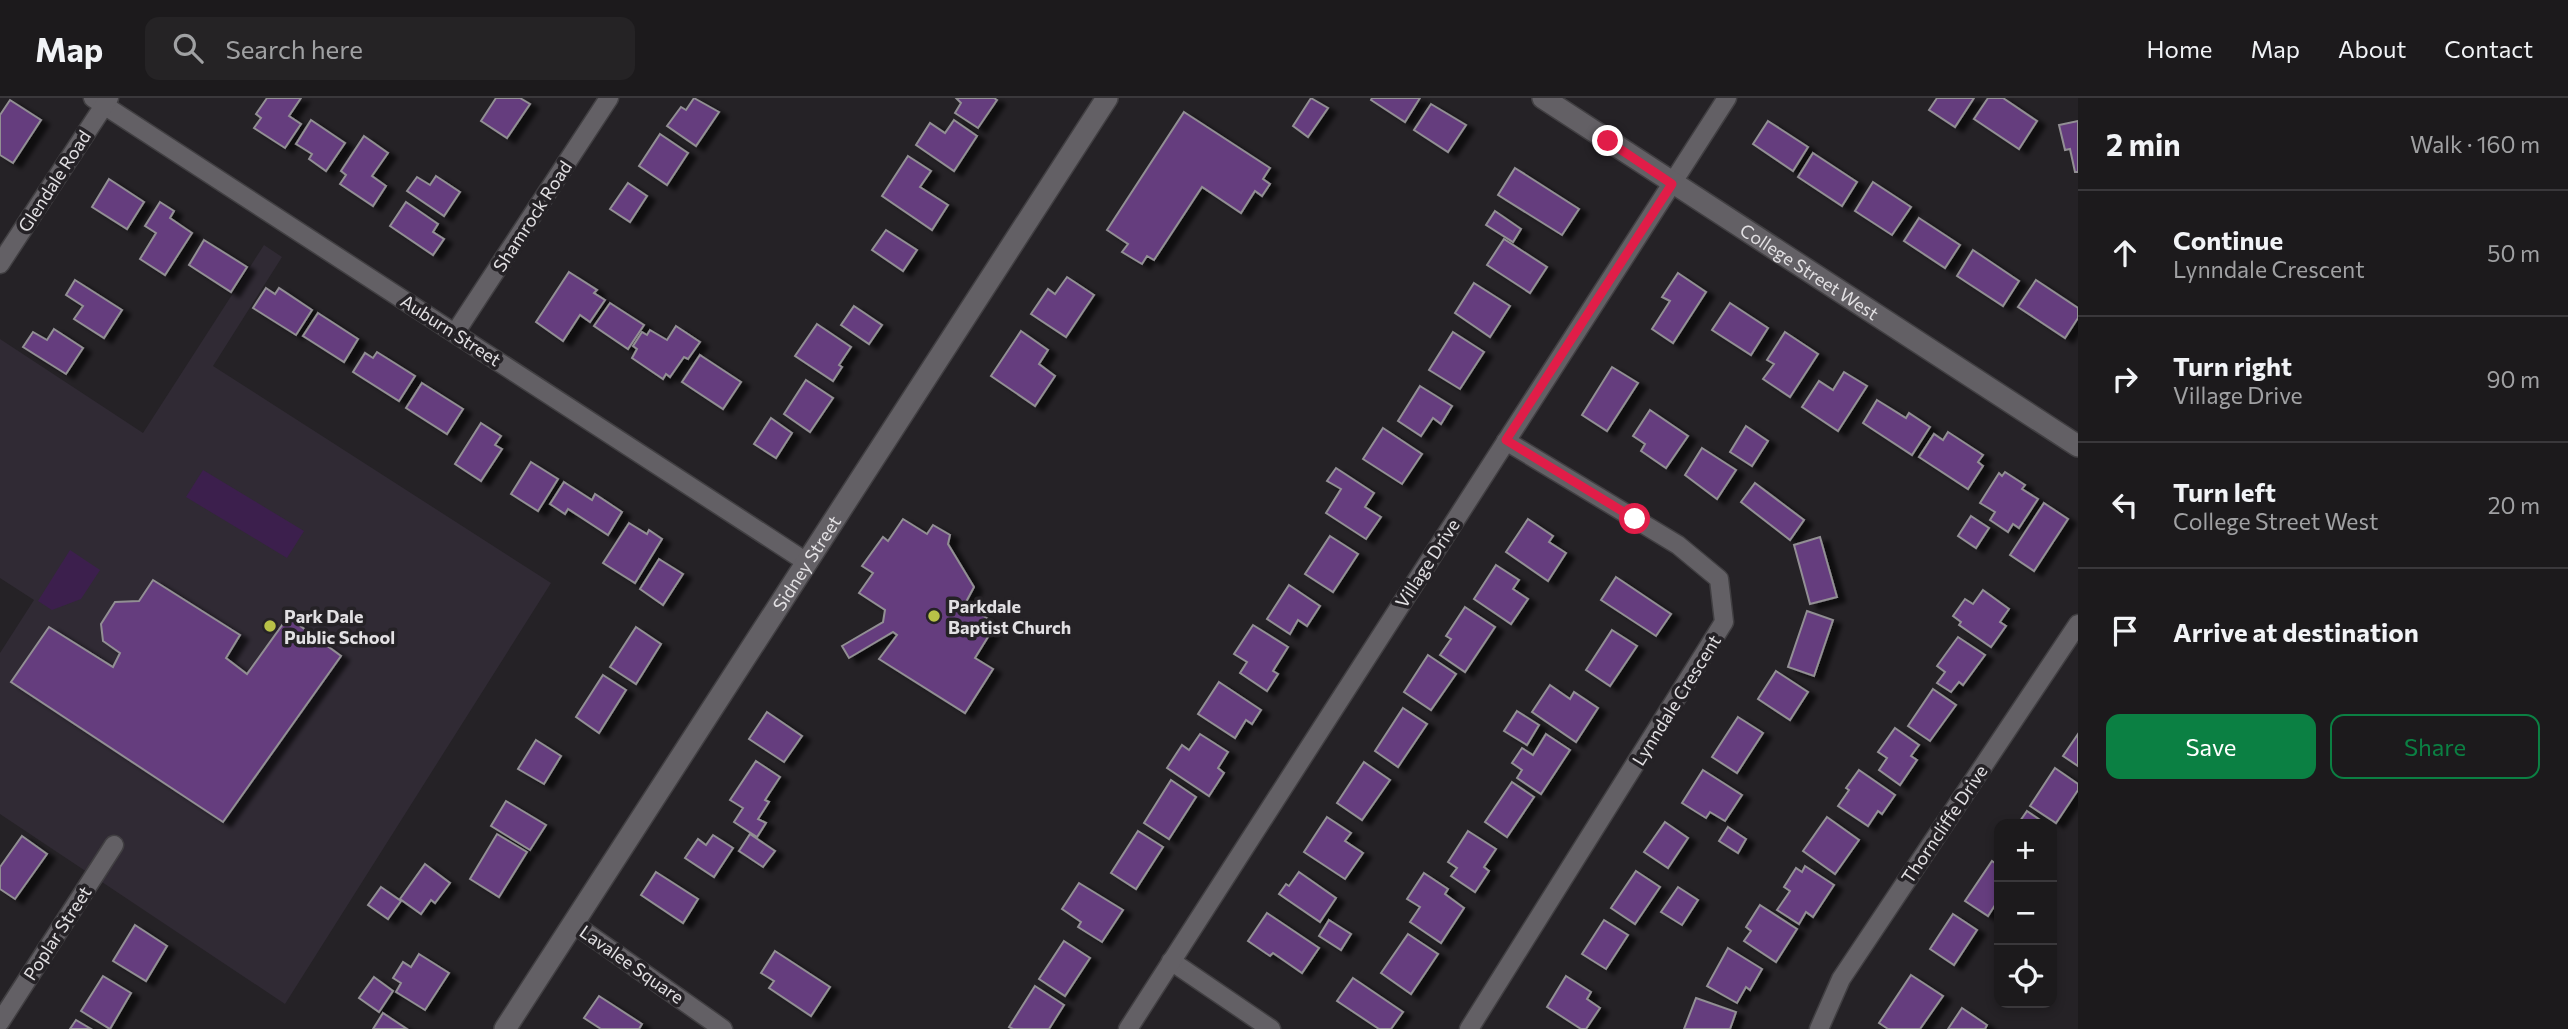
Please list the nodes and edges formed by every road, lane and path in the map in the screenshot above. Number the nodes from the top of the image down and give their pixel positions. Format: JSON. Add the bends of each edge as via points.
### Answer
{"nodes":[{"id":1,"x":609,"y":98,"type":"edge"},
{"id":2,"x":1107,"y":98,"type":"edge"},
{"id":3,"x":1544,"y":98,"type":"edge"},
{"id":4,"x":1727,"y":98,"type":"edge"},
{"id":5,"x":102,"y":100,"type":"edge"},
{"id":6,"x":1672,"y":184,"type":"junction"},
{"id":7,"x":0,"y":264,"type":"edge"},
{"id":8,"x":455,"y":333,"type":"junction"},
{"id":9,"x":1506,"y":440,"type":"junction"},
{"id":10,"x":2078,"y":446,"type":"edge"},
{"id":11,"x":808,"y":563,"type":"junction"},
{"id":12,"x":2078,"y":624,"type":"edge"},
{"id":13,"x":114,"y":845,"type":"dead end"},
{"id":14,"x":574,"y":923,"type":"junction"},
{"id":15,"x":1171,"y":961,"type":"junction"},
{"id":16,"x":0,"y":1022,"type":"edge"},
{"id":17,"x":506,"y":1029,"type":"edge"},
{"id":18,"x":723,"y":1029,"type":"edge"},
{"id":19,"x":1128,"y":1029,"type":"edge"},
{"id":20,"x":1271,"y":1029,"type":"edge"},
{"id":21,"x":1469,"y":1029,"type":"edge"},
{"id":22,"x":1819,"y":1029,"type":"edge"}],
"edges":[{"from":1,"to":8,"type":"street","name":"Shamrock Road"},
{"from":2,"to":11,"type":"main road","name":"Sidney Street"},
{"from":3,"to":6,"type":"main road","name":"College Street West"},
{"from":4,"to":6,"type":"street","name":"Village Drive"},
{"from":5,"to":7,"type":"street","name":"Glendale Road"},
{"from":5,"to":8,"type":"street","name":"Auburn Street"},
{"from":6,"to":9,"type":"street","name":"Village Drive"},
{"from":6,"to":10,"type":"main road","name":"College Street West"},
{"from":8,"to":11,"type":"street","name":"Auburn Street"},
{"from":9,"to":15,"type":"street","name":"Village Drive"},
{"from":9,"to":21,"type":"street","name":"Lynndale Crescent","via":[[1678,545],[1719,579],[1724,622]]},
{"from":11,"to":14,"type":"main road","name":"Sidney Street"},
{"from":12,"to":22,"type":"street","name":"Thorncliffe Drive","via":[[1841,979]]},
{"from":13,"to":16,"type":"street","name":"Poplar Street"},
{"from":14,"to":17,"type":"main road","name":"Sidney Street"},
{"from":14,"to":18,"type":"street","name":"Lavalee Square"},
{"from":15,"to":19,"type":"street","name":"Village Drive"},
{"from":15,"to":20,"type":"street"}]}
